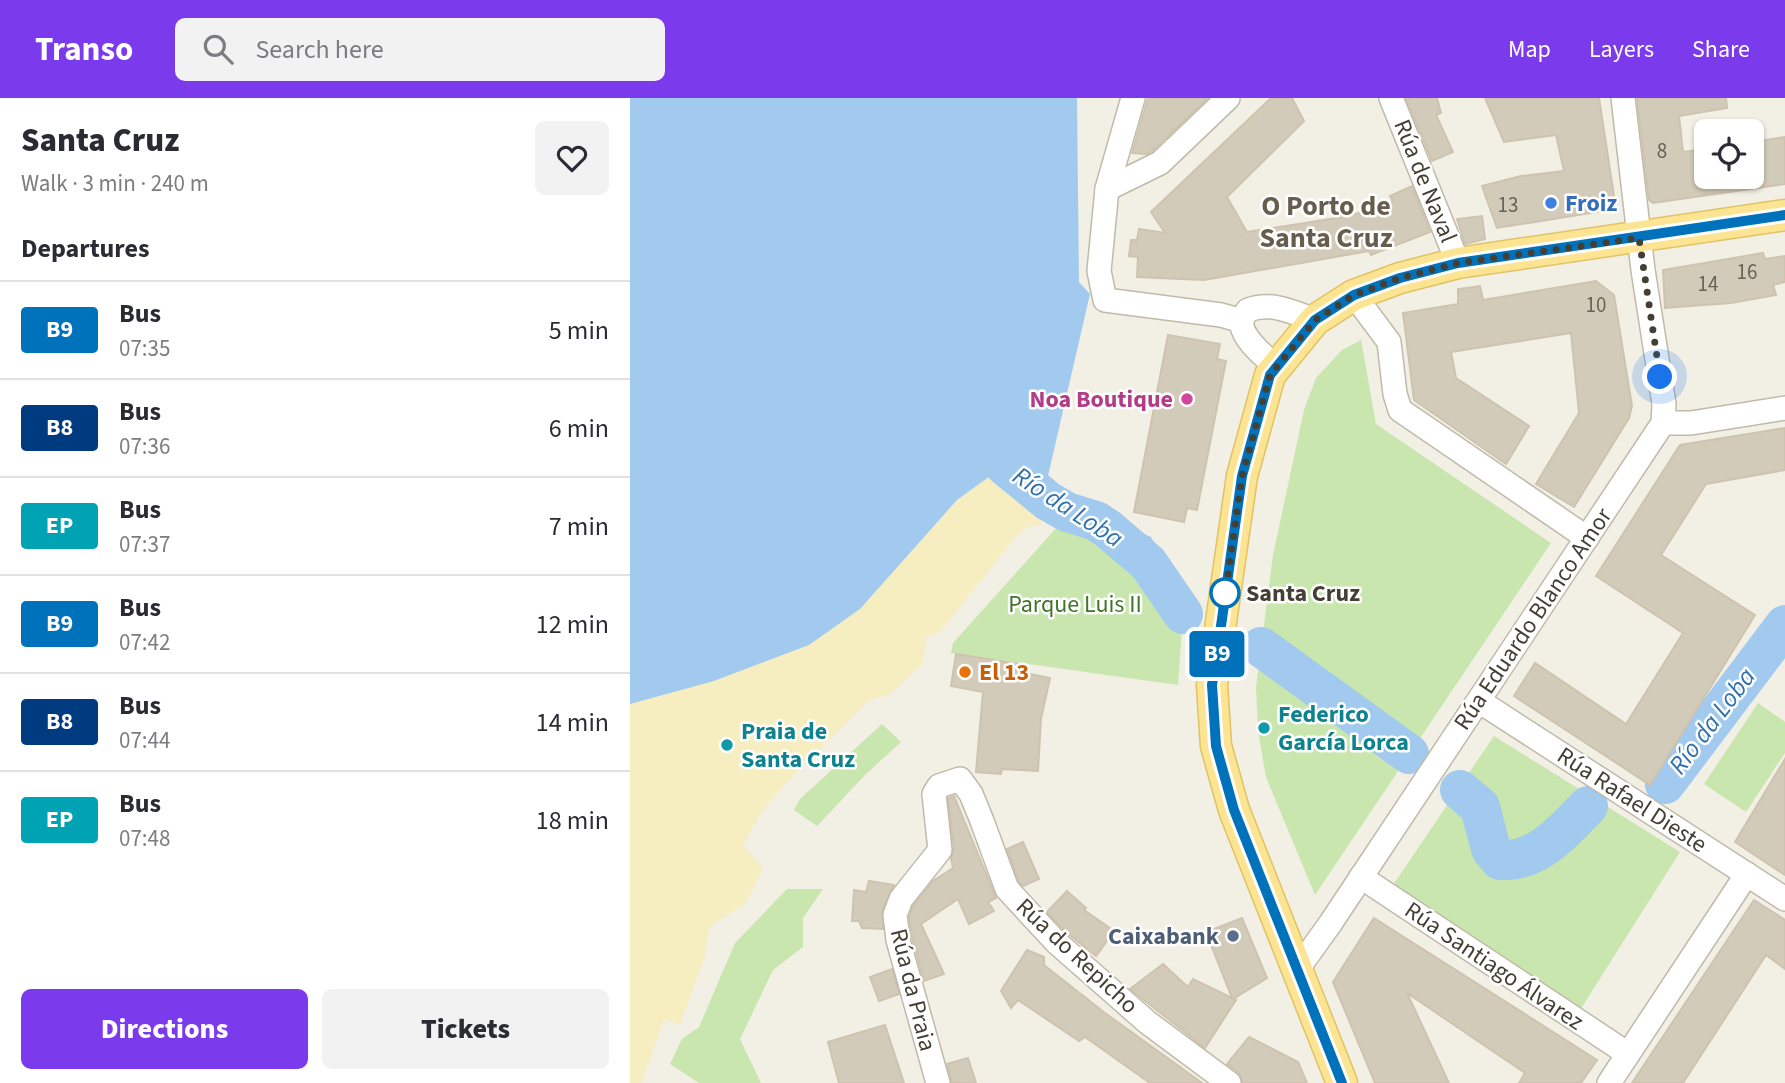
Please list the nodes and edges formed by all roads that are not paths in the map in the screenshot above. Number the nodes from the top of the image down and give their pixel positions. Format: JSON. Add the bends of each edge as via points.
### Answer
{"nodes":[{"id":1,"x":1133,"y":98,"type":"edge"},
{"id":2,"x":1228,"y":98,"type":"edge"},
{"id":3,"x":1391,"y":98,"type":"edge"},
{"id":4,"x":1623,"y":98,"type":"edge"},
{"id":5,"x":1107,"y":190,"type":"junction"},
{"id":6,"x":1785,"y":215,"type":"edge"},
{"id":7,"x":1639,"y":238,"type":"junction"},
{"id":8,"x":1458,"y":263,"type":"junction"},
{"id":9,"x":1354,"y":295,"type":"junction"},
{"id":10,"x":1315,"y":320,"type":"junction"},
{"id":11,"x":1242,"y":321,"type":"junction"},
{"id":12,"x":1277,"y":366,"type":"junction"},
{"id":13,"x":1785,"y":408,"type":"edge"},
{"id":14,"x":1664,"y":423,"type":"junction"},
{"id":15,"x":1587,"y":538,"type":"junction"},
{"id":16,"x":1479,"y":701,"type":"junction"},
{"id":17,"x":939,"y":786,"type":"joint"},
{"id":18,"x":1747,"y":874,"type":"junction"},
{"id":19,"x":1361,"y":877,"type":"junction"},
{"id":20,"x":1785,"y":899,"type":"edge"},
{"id":21,"x":1297,"y":970,"type":"junction"},
{"id":22,"x":1628,"y":1054,"type":"junction"},
{"id":23,"x":938,"y":1083,"type":"edge"},
{"id":24,"x":1228,"y":1083,"type":"edge"},
{"id":25,"x":1342,"y":1083,"type":"edge"},
{"id":26,"x":1609,"y":1083,"type":"edge"}],
"edges":[{"from":1,"to":5,"type":"street"},
{"from":2,"to":5,"type":"street","via":[[1160,163]]},
{"from":3,"to":8,"type":"street","name":"Rúa de Naval"},
{"from":4,"to":7,"type":"street"},
{"from":5,"to":11,"type":"street","via":[[1099,271],[1105,300]]},
{"from":6,"to":7,"type":"main road"},
{"from":7,"to":8,"type":"main road"},
{"from":7,"to":14,"type":"street"},
{"from":8,"to":9,"type":"main road"},
{"from":9,"to":10,"type":"main road"},
{"from":9,"to":15,"type":"street","via":[[1389,342],[1400,410]]},
{"from":10,"to":11,"type":"street","via":[[1262,304],[1248,310]]},
{"from":10,"to":12,"type":"main road"},
{"from":11,"to":12,"type":"street","via":[[1260,354]]},
{"from":12,"to":21,"type":"main road","via":[[1270,375],[1242,476],[1212,685],[1216,746],[1234,810]]},
{"from":13,"to":14,"type":"street"},
{"from":14,"to":15,"type":"street","name":"Rúa Eduardo Blanco Amor"},
{"from":15,"to":16,"type":"street","name":"Rúa Eduardo Blanco Amor"},
{"from":16,"to":18,"type":"street","name":"Rúa Rafael Dieste"},
{"from":16,"to":19,"type":"street","name":"Rúa Eduardo Blanco Amor"},
{"from":17,"to":23,"type":"street","name":"Rúa da Praia","via":[[934,794],[940,850],[901,899],[895,915]]},
{"from":17,"to":24,"type":"street","name":"Rúa do Repicho","via":[[960,779],[971,794],[1007,889],[1056,942],[1147,1022]]},
{"from":18,"to":20,"type":"street","name":"Rúa Rafael Dieste"},
{"from":18,"to":22,"type":"street"},
{"from":19,"to":21,"type":"street","name":"Rúa Eduardo Blanco Amor"},
{"from":19,"to":22,"type":"street","name":"Rúa Santiago Álvarez"},
{"from":21,"to":25,"type":"main road"},
{"from":22,"to":26,"type":"street"}]}
